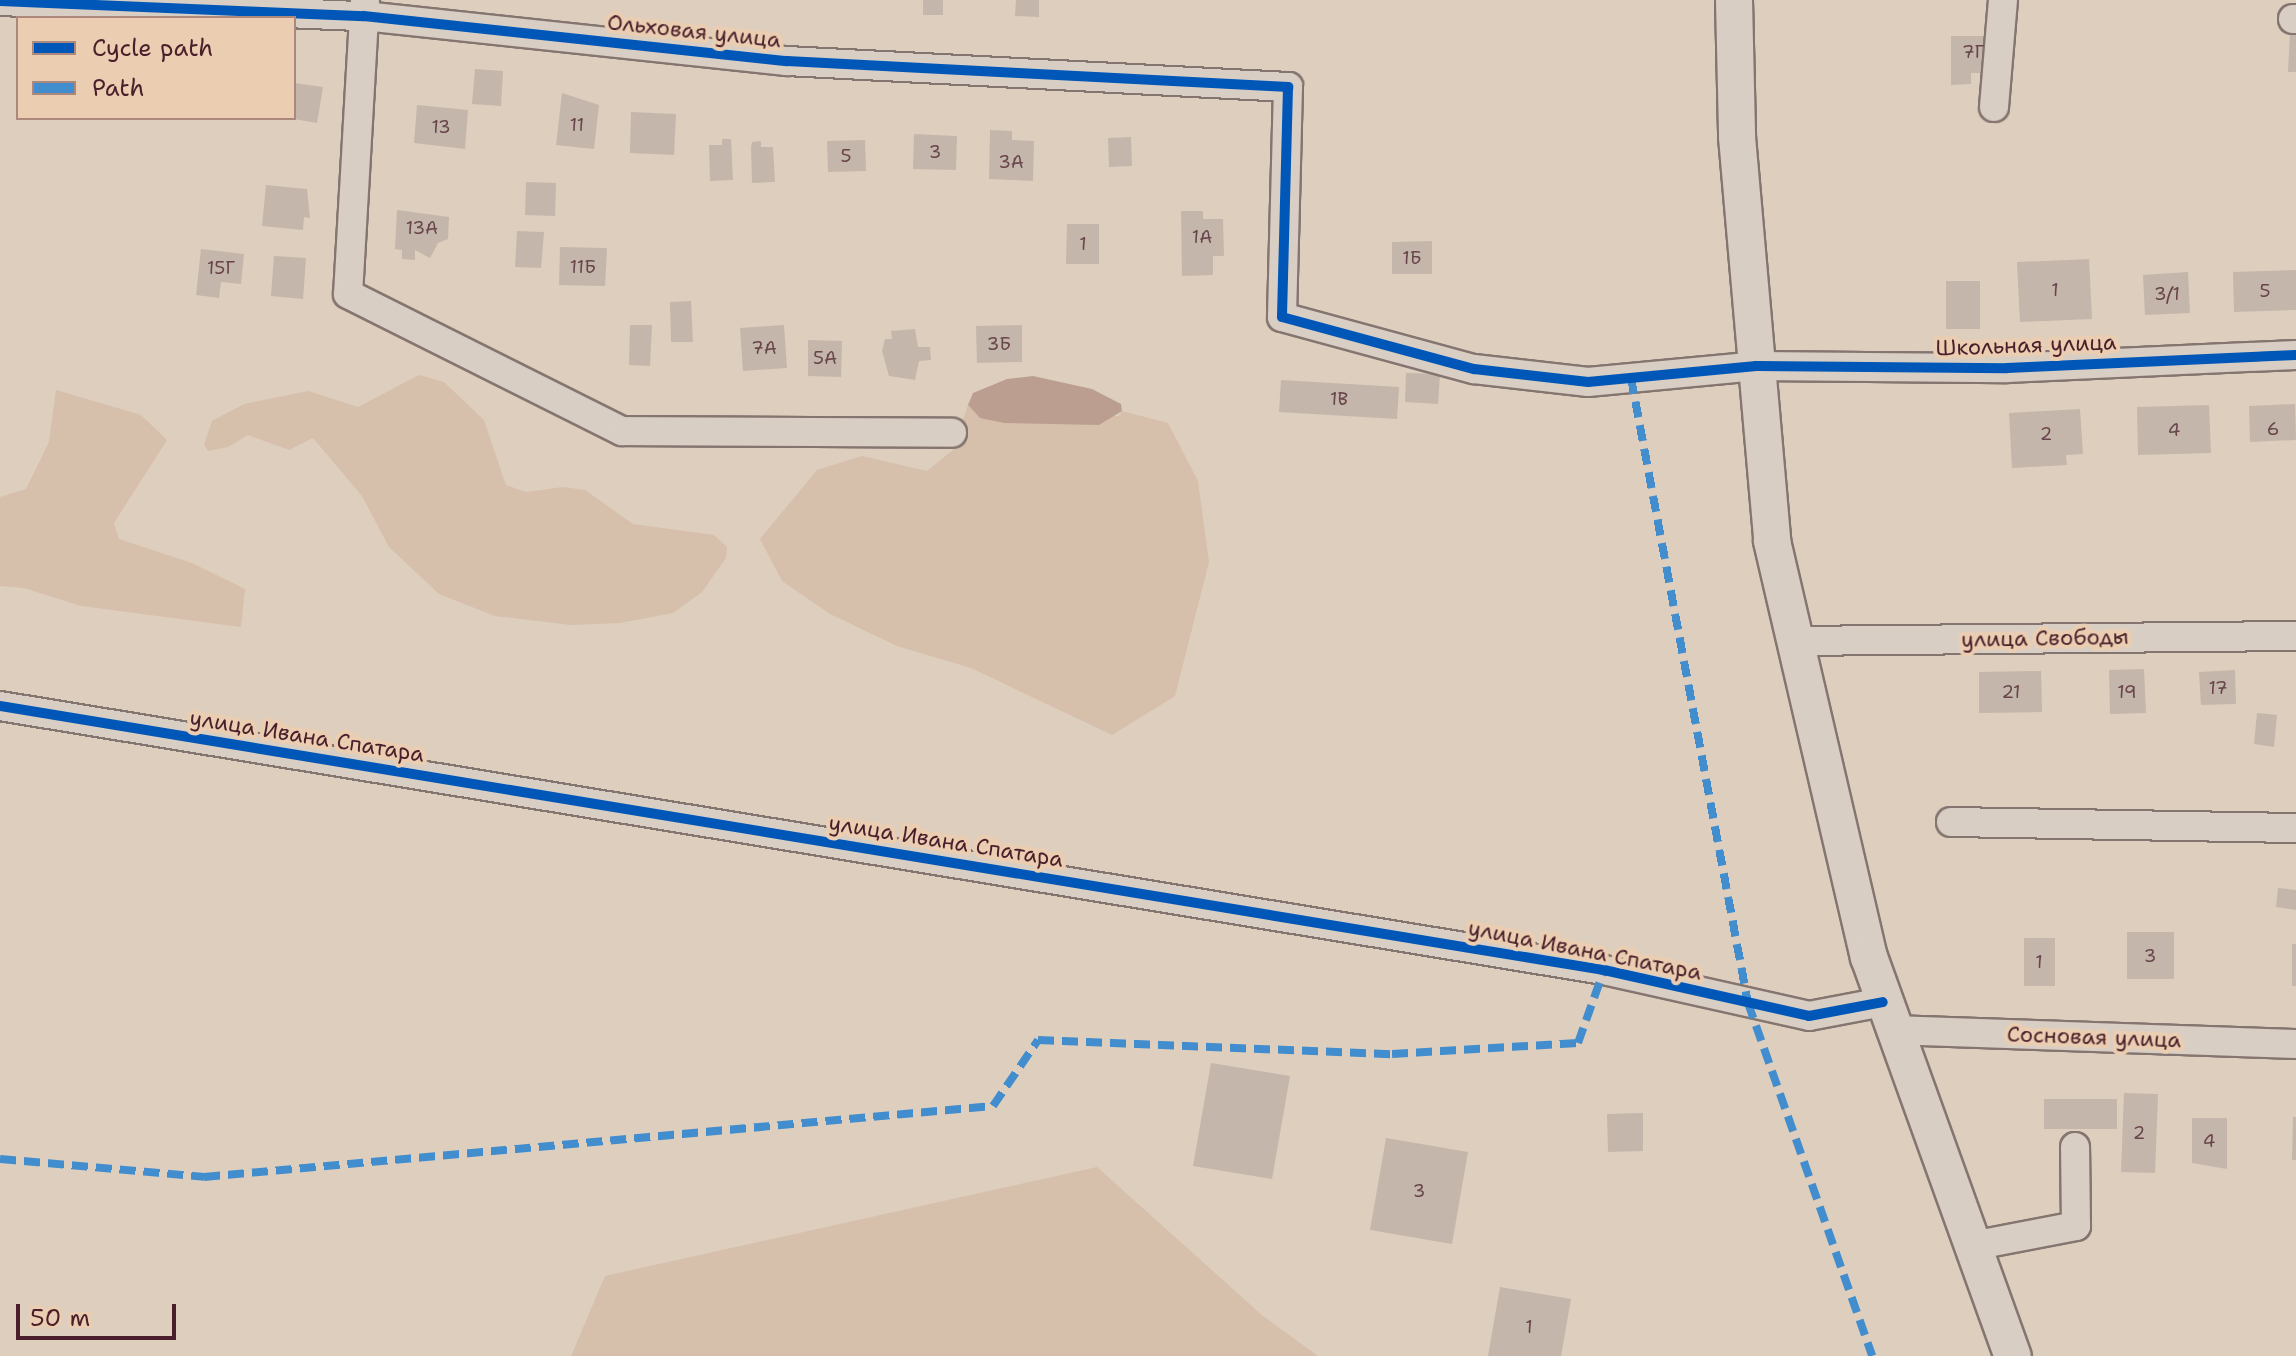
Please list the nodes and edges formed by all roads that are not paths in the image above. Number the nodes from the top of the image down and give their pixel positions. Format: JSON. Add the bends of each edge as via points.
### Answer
{"nodes":[{"id":1,"x":1734,"y":0,"type":"edge"},
{"id":2,"x":2003,"y":0,"type":"edge"},
{"id":3,"x":0,"y":1,"type":"edge"},
{"id":4,"x":364,"y":8,"type":"edge"},
{"id":5,"x":1288,"y":87,"type":"joint"},
{"id":6,"x":1994,"y":107,"type":"dead end"},
{"id":7,"x":2296,"y":355,"type":"edge"},
{"id":8,"x":1756,"y":366,"type":"junction"},
{"id":9,"x":952,"y":433,"type":"dead end"},
{"id":10,"x":2296,"y":636,"type":"edge"},
{"id":11,"x":1793,"y":641,"type":"junction"},
{"id":12,"x":0,"y":706,"type":"edge"},
{"id":13,"x":1951,"y":822,"type":"dead end"},
{"id":14,"x":2296,"y":828,"type":"edge"},
{"id":15,"x":1888,"y":1016,"type":"junction"},
{"id":16,"x":2296,"y":1044,"type":"edge"},
{"id":17,"x":2075,"y":1147,"type":"dead end"},
{"id":18,"x":1972,"y":1246,"type":"junction"},
{"id":19,"x":2013,"y":1356,"type":"edge"}],
"edges":[{"from":1,"to":8,"type":"main road","via":[[1737,137]]},
{"from":2,"to":6,"type":"street"},
{"from":3,"to":4,"type":"street","name":"Ольховая улица"},
{"from":4,"to":5,"type":"street","name":"Ольховая улица","via":[[787,61]]},
{"from":4,"to":9,"type":"street","via":[[348,294],[622,431]]},
{"from":5,"to":8,"type":"street","name":"Школьная улица","via":[[1282,317],[1474,369],[1588,382]]},
{"from":7,"to":8,"type":"street","name":"Школьная улица","via":[[2007,368]]},
{"from":8,"to":11,"type":"main road","via":[[1772,541]]},
{"from":10,"to":11,"type":"street","name":"улица Свободы"},
{"from":11,"to":15,"type":"main road"},
{"from":12,"to":15,"type":"street","name":"улица Ивана Спатара","via":[[1604,970],[1809,1016]]},
{"from":13,"to":14,"type":"street"},
{"from":15,"to":16,"type":"street","name":"Сосновая улица"},
{"from":15,"to":18,"type":"main road"},
{"from":17,"to":18,"type":"street","via":[[2076,1226]]},
{"from":18,"to":19,"type":"main road"}]}
